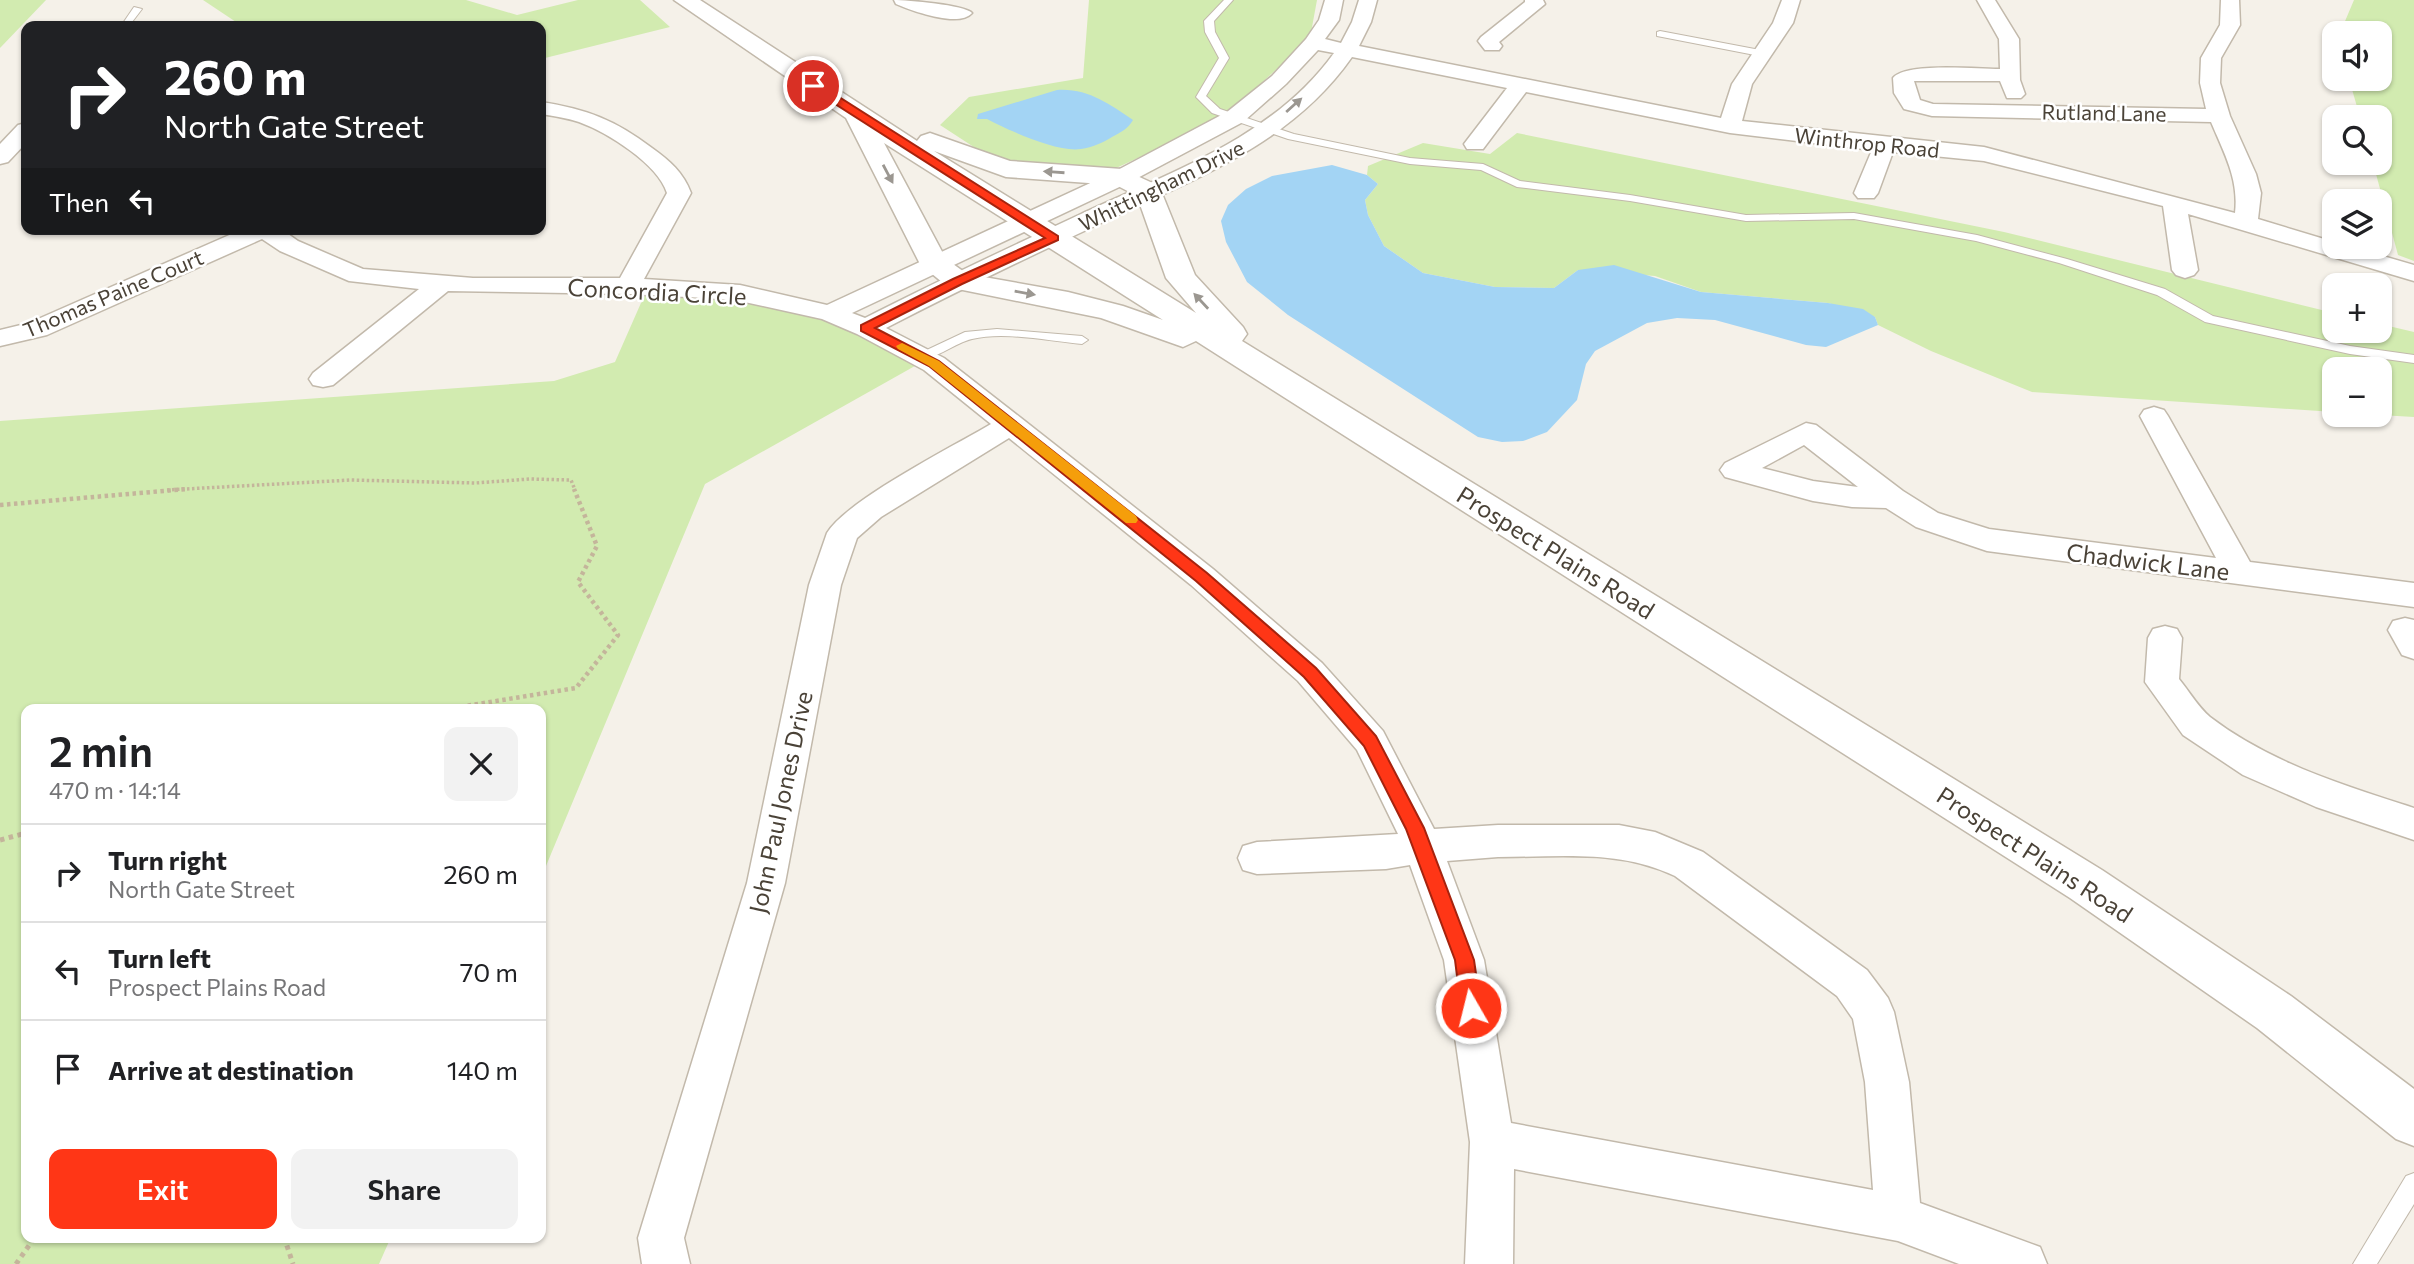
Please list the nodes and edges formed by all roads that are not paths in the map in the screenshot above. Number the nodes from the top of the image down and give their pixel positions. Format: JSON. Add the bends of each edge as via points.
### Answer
{"nodes":[{"id":1,"x":685,"y":0,"type":"edge"},
{"id":2,"x":902,"y":0,"type":"edge"},
{"id":3,"x":1229,"y":0,"type":"edge"},
{"id":4,"x":1334,"y":0,"type":"edge"},
{"id":5,"x":1368,"y":0,"type":"edge"},
{"id":6,"x":1534,"y":0,"type":"edge"},
{"id":7,"x":1791,"y":0,"type":"edge"},
{"id":8,"x":1986,"y":0,"type":"edge"},
{"id":9,"x":2230,"y":0,"type":"edge"},
{"id":10,"x":137,"y":9,"type":"dead end"},
{"id":11,"x":962,"y":13,"type":"dead end"},
{"id":12,"x":129,"y":21,"type":"edge"},
{"id":13,"x":1660,"y":34,"type":"dead end"},
{"id":14,"x":1313,"y":43,"type":"junction"},
{"id":15,"x":1492,"y":46,"type":"dead end"},
{"id":16,"x":1347,"y":50,"type":"junction"},
{"id":17,"x":1760,"y":53,"type":"junction"},
{"id":18,"x":2008,"y":75,"type":"junction"},
{"id":19,"x":1521,"y":84,"type":"junction"},
{"id":20,"x":546,"y":108,"type":"edge"},
{"id":21,"x":2034,"y":113,"type":"junction"},
{"id":22,"x":856,"y":114,"type":"junction"},
{"id":23,"x":2219,"y":116,"type":"junction"},
{"id":24,"x":1235,"y":117,"type":"junction"},
{"id":25,"x":1730,"y":126,"type":"junction"},
{"id":26,"x":1268,"y":127,"type":"junction"},
{"id":27,"x":21,"y":138,"type":"edge"},
{"id":28,"x":1475,"y":144,"type":"dead end"},
{"id":29,"x":1885,"y":145,"type":"junction"},
{"id":30,"x":4,"y":165,"type":"edge"},
{"id":31,"x":1122,"y":177,"type":"junction"},
{"id":32,"x":1149,"y":192,"type":"junction"},
{"id":33,"x":1866,"y":193,"type":"dead end"},
{"id":34,"x":2174,"y":202,"type":"junction"},
{"id":35,"x":1028,"y":221,"type":"junction"},
{"id":36,"x":2246,"y":223,"type":"junction"},
{"id":37,"x":250,"y":235,"type":"edge"},
{"id":38,"x":273,"y":235,"type":"edge"},
{"id":39,"x":1054,"y":238,"type":"junction"},
{"id":40,"x":2185,"y":270,"type":"dead end"},
{"id":41,"x":946,"y":273,"type":"junction"},
{"id":42,"x":2414,"y":273,"type":"edge"},
{"id":43,"x":440,"y":285,"type":"junction"},
{"id":44,"x":628,"y":286,"type":"junction"},
{"id":45,"x":830,"y":313,"type":"junction"},
{"id":46,"x":866,"y":328,"type":"junction"},
{"id":47,"x":0,"y":338,"type":"edge"},
{"id":48,"x":1082,"y":340,"type":"dead end"},
{"id":49,"x":920,"y":356,"type":"junction"},
{"id":50,"x":2414,"y":359,"type":"edge"},
{"id":51,"x":1264,"y":369,"type":"junction"},
{"id":52,"x":323,"y":379,"type":"dead end"},
{"id":53,"x":2154,"y":416,"type":"dead end"},
{"id":54,"x":1011,"y":424,"type":"junction"},
{"id":55,"x":1892,"y":498,"type":"dead end"},
{"id":56,"x":2239,"y":572,"type":"junction"},
{"id":57,"x":2414,"y":595,"type":"edge"},
{"id":58,"x":2165,"y":638,"type":"dead end"},
{"id":59,"x":2414,"y":824,"type":"edge"},
{"id":60,"x":1423,"y":846,"type":"junction"},
{"id":61,"x":1257,"y":858,"type":"dead end"},
{"id":62,"x":2414,"y":1121,"type":"edge"},
{"id":63,"x":1492,"y":1142,"type":"junction"},
{"id":64,"x":2414,"y":1184,"type":"edge"},
{"id":65,"x":1898,"y":1219,"type":"junction"},
{"id":66,"x":666,"y":1264,"type":"edge"},
{"id":67,"x":1489,"y":1264,"type":"edge"},
{"id":68,"x":2023,"y":1264,"type":"edge"},
{"id":69,"x":2364,"y":1264,"type":"edge"}],
"edges":[{"from":1,"to":22,"type":"street","name":"Prospect Plains Road"},
{"from":2,"to":11,"type":"street","via":[[926,10]]},
{"from":3,"to":24,"type":"lane","via":[[1209,21],[1224,58],[1202,87],[1200,97],[1216,111]]},
{"from":4,"to":14,"type":"street","name":"Whittingham Drive","via":[[1329,20]]},
{"from":5,"to":16,"type":"street","name":"Whittingham Drive","via":[[1365,19]]},
{"from":6,"to":15,"type":"street","via":[[1528,11],[1488,41]]},
{"from":7,"to":17,"type":"street","via":[[1778,34]]},
{"from":8,"to":18,"type":"street","via":[[2009,40]]},
{"from":9,"to":23,"type":"street","via":[[2230,25],[2211,58],[2210,83]]},
{"from":10,"to":12,"type":"lane"},
{"from":13,"to":17,"type":"lane"},
{"from":14,"to":16,"type":"street","name":"Winthrop Road"},
{"from":14,"to":24,"type":"street","name":"Whittingham Drive"},
{"from":16,"to":19,"type":"street","name":"Winthrop Road"},
{"from":26,"to":16,"type":"street","name":"Whittingham Drive","one_way":true,"via":[[1329,73]]},
{"from":17,"to":25,"type":"street","via":[[1742,84]]},
{"from":18,"to":21,"type":"street","name":"Rutland Lane","via":[[2012,92]]},
{"from":18,"to":21,"type":"street","via":[[1910,75],[1903,78],[1903,84],[1912,104],[1920,108]]},
{"from":19,"to":25,"type":"street","name":"Winthrop Road"},
{"from":19,"to":28,"type":"street"},
{"from":20,"to":44,"type":"street","via":[[575,112],[609,125],[673,174],[679,193]]},
{"from":21,"to":23,"type":"street","name":"Rutland Lane"},
{"from":31,"to":22,"type":"street","one_way":true,"via":[[1006,169]]},
{"from":22,"to":35,"type":"street","name":"Prospect Plains Road"},
{"from":22,"to":41,"type":"street","one_way":true},
{"from":23,"to":36,"type":"street","via":[[2245,174],[2249,193]]},
{"from":24,"to":26,"type":"lane"},
{"from":24,"to":31,"type":"street","name":"Whittingham Drive"},
{"from":25,"to":29,"type":"street","name":"Winthrop Road"},
{"from":26,"to":32,"type":"street","name":"Whittingham Drive","via":[[1241,148]]},
{"from":26,"to":50,"type":"lane","via":[[1410,161],[1483,167],[1517,184],[1746,218],[1854,216],[1977,238],[2161,292],[2218,321]]},
{"from":27,"to":30,"type":"street"},
{"from":29,"to":33,"type":"street"},
{"from":29,"to":34,"type":"street","name":"Winthrop Road","via":[[1984,154]]},
{"from":31,"to":32,"type":"street"},
{"from":31,"to":35,"type":"street","name":"Whittingham Drive"},
{"from":32,"to":39,"type":"street","name":"Whittingham Drive"},
{"from":51,"to":32,"type":"street","one_way":true,"via":[[1181,278]]},
{"from":34,"to":36,"type":"street","name":"Winthrop Road"},
{"from":34,"to":40,"type":"street"},
{"from":35,"to":39,"type":"street","name":"Prospect Plains Road"},
{"from":35,"to":41,"type":"street","name":"Whittingham Drive"},
{"from":36,"to":42,"type":"street","name":"Winthrop Road"},
{"from":37,"to":47,"type":"street","name":"Thomas Paine Court","via":[[38,329]]},
{"from":38,"to":43,"type":"street","name":"Concordia Circle","via":[[358,276]]},
{"from":39,"to":41,"type":"street","name":"Whittingham Drive"},
{"from":39,"to":51,"type":"street","name":"Prospect Plains Road"},
{"from":41,"to":45,"type":"street"},
{"from":41,"to":46,"type":"street"},
{"from":41,"to":51,"type":"street","one_way":true,"via":[[1112,312]]},
{"from":43,"to":44,"type":"street","name":"Concordia Circle"},
{"from":43,"to":52,"type":"street"},
{"from":44,"to":45,"type":"street","name":"Concordia Circle","via":[[740,293]]},
{"from":45,"to":46,"type":"street","name":"Concordia Circle"},
{"from":46,"to":49,"type":"street","name":"Concordia Circle"},
{"from":48,"to":49,"type":"lane","via":[[969,335]]},
{"from":49,"to":54,"type":"street","name":"Concordia Circle"},
{"from":51,"to":62,"type":"street","name":"Prospect Plains Road","via":[[2086,884],[2274,1012]]},
{"from":53,"to":56,"type":"street"},
{"from":54,"to":60,"type":"street","name":"Concordia Circle","via":[[1202,577],[1310,672],[1370,741]]},
{"from":54,"to":66,"type":"street","name":"John Paul Jones Drive","via":[[870,510],[843,533],[825,585],[766,883],[661,1238]]},
{"from":55,"to":56,"type":"street","name":"Chadwick Lane","via":[[1927,520],[1987,540]]},
{"from":56,"to":57,"type":"street","name":"Chadwick Lane"},
{"from":58,"to":59,"type":"street","via":[[2162,682],[2195,725],[2256,765],[2329,796]]},
{"from":60,"to":61,"type":"street","via":[[1386,853]]},
{"from":60,"to":63,"type":"street","name":"Concordia Circle","via":[[1464,960]]},
{"from":60,"to":65,"type":"street","via":[[1619,841],[1655,848],[1689,864],[1852,984],[1873,1012],[1887,1082]]},
{"from":63,"to":65,"type":"street"},
{"from":63,"to":67,"type":"street","name":"Concordia Circle"},
{"from":64,"to":69,"type":"lane"},
{"from":65,"to":68,"type":"street"}]}
